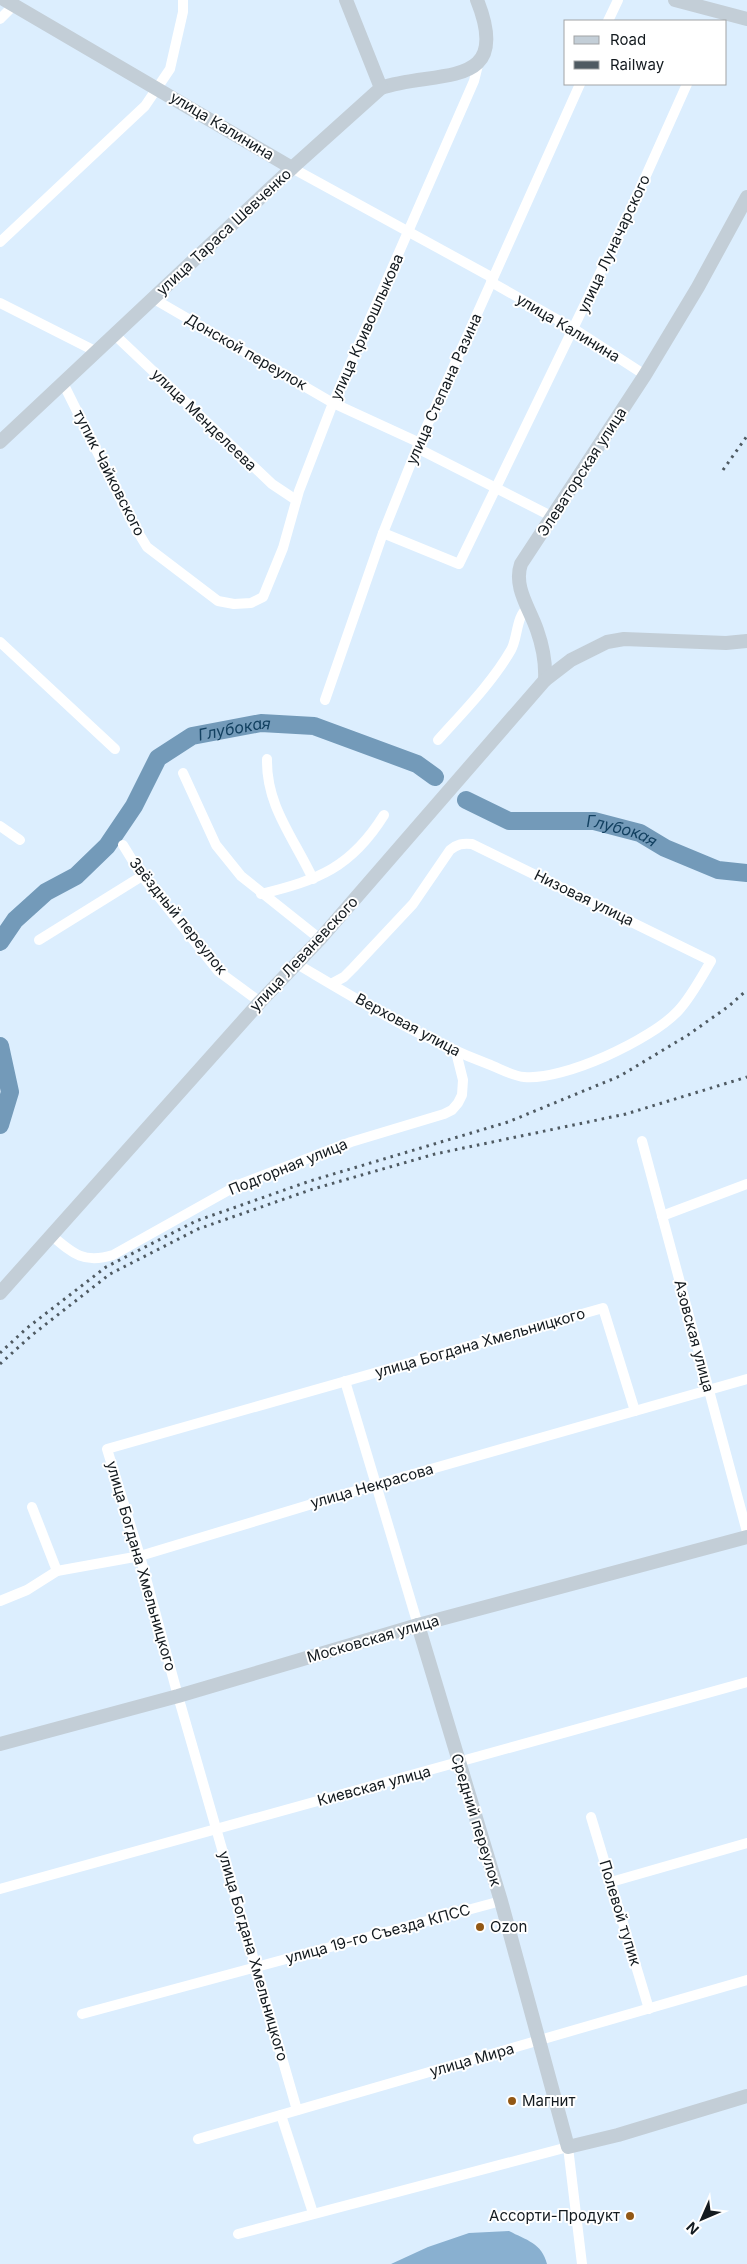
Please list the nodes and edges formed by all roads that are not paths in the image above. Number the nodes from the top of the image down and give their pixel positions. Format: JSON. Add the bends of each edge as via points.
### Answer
{"nodes":[{"id":1,"x":183,"y":0,"type":"edge"},
{"id":2,"x":346,"y":0,"type":"edge"},
{"id":3,"x":477,"y":0,"type":"edge"},
{"id":4,"x":618,"y":0,"type":"edge"},
{"id":5,"x":675,"y":0,"type":"edge"},
{"id":6,"x":10,"y":2,"type":"edge"},
{"id":7,"x":717,"y":16,"type":"edge"},
{"id":8,"x":0,"y":19,"type":"edge"},
{"id":9,"x":747,"y":19,"type":"edge"},
{"id":10,"x":608,"y":20,"type":"edge"},
{"id":11,"x":479,"y":61,"type":"junction"},
{"id":12,"x":580,"y":85,"type":"edge"},
{"id":13,"x":687,"y":85,"type":"edge"},
{"id":14,"x":158,"y":87,"type":"junction"},
{"id":15,"x":380,"y":88,"type":"junction"},
{"id":16,"x":292,"y":168,"type":"junction"},
{"id":17,"x":747,"y":197,"type":"edge"},
{"id":18,"x":408,"y":233,"type":"junction"},
{"id":19,"x":0,"y":242,"type":"edge"},
{"id":20,"x":492,"y":280,"type":"junction"},
{"id":21,"x":154,"y":298,"type":"junction"},
{"id":22,"x":0,"y":303,"type":"edge"},
{"id":23,"x":574,"y":329,"type":"junction"},
{"id":24,"x":115,"y":335,"type":"junction"},
{"id":25,"x":97,"y":352,"type":"junction"},
{"id":26,"x":645,"y":375,"type":"junction"},
{"id":27,"x":63,"y":383,"type":"junction"},
{"id":28,"x":333,"y":403,"type":"junction"},
{"id":29,"x":0,"y":442,"type":"edge"},
{"id":30,"x":419,"y":446,"type":"junction"},
{"id":31,"x":497,"y":487,"type":"junction"},
{"id":32,"x":296,"y":500,"type":"junction"},
{"id":33,"x":553,"y":517,"type":"junction"},
{"id":34,"x":383,"y":533,"type":"junction"},
{"id":35,"x":263,"y":597,"type":"joint"},
{"id":36,"x":528,"y":608,"type":"junction"},
{"id":37,"x":747,"y":641,"type":"edge"},
{"id":38,"x":0,"y":642,"type":"edge"},
{"id":39,"x":545,"y":680,"type":"junction"},
{"id":40,"x":325,"y":700,"type":"dead end"},
{"id":41,"x":438,"y":740,"type":"dead end"},
{"id":42,"x":115,"y":749,"type":"dead end"},
{"id":43,"x":267,"y":759,"type":"dead end"},
{"id":44,"x":184,"y":774,"type":"dead end"},
{"id":45,"x":384,"y":815,"type":"dead end"},
{"id":46,"x":0,"y":826,"type":"edge"},
{"id":47,"x":20,"y":840,"type":"dead end"},
{"id":48,"x":123,"y":845,"type":"dead end"},
{"id":49,"x":142,"y":876,"type":"junction"},
{"id":50,"x":313,"y":879,"type":"junction"},
{"id":51,"x":260,"y":894,"type":"junction"},
{"id":52,"x":320,"y":939,"type":"junction"},
{"id":53,"x":39,"y":940,"type":"dead end"},
{"id":54,"x":297,"y":964,"type":"junction"},
{"id":55,"x":331,"y":984,"type":"junction"},
{"id":56,"x":260,"y":1002,"type":"junction"},
{"id":57,"x":456,"y":1052,"type":"junction"},
{"id":58,"x":523,"y":1077,"type":"joint"},
{"id":59,"x":642,"y":1141,"type":"dead end"},
{"id":60,"x":747,"y":1184,"type":"edge"},
{"id":61,"x":662,"y":1216,"type":"junction"},
{"id":62,"x":51,"y":1235,"type":"junction"},
{"id":63,"x":0,"y":1293,"type":"edge"},
{"id":64,"x":747,"y":1379,"type":"edge"},
{"id":65,"x":345,"y":1381,"type":"junction"},
{"id":66,"x":708,"y":1390,"type":"junction"},
{"id":67,"x":636,"y":1411,"type":"junction"},
{"id":68,"x":375,"y":1485,"type":"junction"},
{"id":69,"x":32,"y":1506,"type":"dead end"},
{"id":70,"x":747,"y":1532,"type":"edge"},
{"id":71,"x":747,"y":1537,"type":"edge"},
{"id":72,"x":140,"y":1556,"type":"junction"},
{"id":73,"x":57,"y":1571,"type":"junction"},
{"id":74,"x":0,"y":1601,"type":"edge"},
{"id":75,"x":418,"y":1625,"type":"junction"},
{"id":76,"x":747,"y":1682,"type":"edge"},
{"id":77,"x":178,"y":1696,"type":"junction"},
{"id":78,"x":0,"y":1744,"type":"edge"},
{"id":79,"x":458,"y":1762,"type":"junction"},
{"id":80,"x":591,"y":1817,"type":"dead end"},
{"id":81,"x":216,"y":1829,"type":"junction"},
{"id":82,"x":747,"y":1843,"type":"edge"},
{"id":83,"x":611,"y":1882,"type":"junction"},
{"id":84,"x":0,"y":1889,"type":"edge"},
{"id":85,"x":501,"y":1901,"type":"junction"},
{"id":86,"x":256,"y":1967,"type":"junction"},
{"id":87,"x":747,"y":1980,"type":"edge"},
{"id":88,"x":649,"y":2009,"type":"junction"},
{"id":89,"x":82,"y":2014,"type":"dead end"},
{"id":90,"x":539,"y":2040,"type":"junction"},
{"id":91,"x":747,"y":2096,"type":"edge"},
{"id":92,"x":297,"y":2110,"type":"junction"},
{"id":93,"x":280,"y":2115,"type":"junction"},
{"id":94,"x":198,"y":2139,"type":"dead end"},
{"id":95,"x":568,"y":2147,"type":"junction"},
{"id":96,"x":313,"y":2213,"type":"junction"},
{"id":97,"x":238,"y":2234,"type":"dead end"},
{"id":98,"x":582,"y":2264,"type":"edge"}],
"edges":[{"from":1,"to":14,"type":"street","via":[[170,69]]},
{"from":2,"to":15,"type":"street"},
{"from":3,"to":11,"type":"street","name":"улица Кривошлыкова","via":[[487,32],[486,48]]},
{"from":4,"to":10,"type":"street"},
{"from":5,"to":7,"type":"street"},
{"from":6,"to":8,"type":"street"},
{"from":6,"to":14,"type":"street","name":"улица Калинина"},
{"from":7,"to":9,"type":"street"},
{"from":11,"to":15,"type":"street","via":[[447,77],[397,82]]},
{"from":11,"to":18,"type":"street","name":"улица Кривошлыкова","via":[[474,80]]},
{"from":12,"to":20,"type":"street","name":"улица Степана Разина"},
{"from":13,"to":23,"type":"street","name":"улица Луначарского"},
{"from":14,"to":16,"type":"street","name":"улица Калинина"},
{"from":14,"to":19,"type":"street","via":[[131,121]]},
{"from":15,"to":16,"type":"street","name":"улица Тараса Шевченко"},
{"from":16,"to":18,"type":"street","name":"улица Калинина"},
{"from":16,"to":21,"type":"street","name":"улица Тараса Шевченко"},
{"from":17,"to":26,"type":"street","name":"Элеваторская улица"},
{"from":18,"to":20,"type":"street","name":"улица Калинина"},
{"from":18,"to":28,"type":"street","name":"улица Кривошлыкова"},
{"from":20,"to":23,"type":"street","name":"улица Калинина"},
{"from":20,"to":30,"type":"street","name":"улица Степана Разина"},
{"from":21,"to":24,"type":"street","name":"улица Тараса Шевченко"},
{"from":21,"to":28,"type":"street","name":"Донской переулок"},
{"from":22,"to":25,"type":"street"},
{"from":23,"to":26,"type":"street","name":"улица Калинина"},
{"from":23,"to":31,"type":"street","name":"улица Луначарского"},
{"from":24,"to":25,"type":"street","name":"улица Тараса Шевченко"},
{"from":24,"to":32,"type":"street","name":"улица Менделеева","via":[[272,484]]},
{"from":25,"to":27,"type":"street","name":"улица Тараса Шевченко"},
{"from":26,"to":33,"type":"street","name":"Элеваторская улица"},
{"from":27,"to":29,"type":"street","name":"улица Тараса Шевченко"},
{"from":27,"to":35,"type":"street","name":"тупик Чайковского","via":[[147,547],[218,602],[251,603]]},
{"from":28,"to":30,"type":"street","name":"Донской переулок"},
{"from":28,"to":32,"type":"street","name":"улица Кривошлыкова"},
{"from":30,"to":31,"type":"street","name":"Донской переулок"},
{"from":30,"to":34,"type":"street","name":"улица Степана Разина"},
{"from":31,"to":33,"type":"street","name":"Донской переулок"},
{"from":31,"to":34,"type":"street","name":"улица Луначарского","via":[[459,564]]},
{"from":32,"to":35,"type":"street","name":"улица Кривошлыкова","via":[[283,548]]},
{"from":33,"to":36,"type":"street","name":"Элеваторская улица","via":[[518,573]]},
{"from":34,"to":40,"type":"street","name":"улица Степана Разина"},
{"from":36,"to":39,"type":"street","name":"Элеваторская улица","via":[[542,645]]},
{"from":36,"to":41,"type":"street","via":[[522,614],[514,644],[505,661]]},
{"from":37,"to":39,"type":"street","name":"улица Леваневского","via":[[624,639],[606,642]]},
{"from":38,"to":42,"type":"street"},
{"from":39,"to":52,"type":"street","name":"улица Леваневского"},
{"from":43,"to":50,"type":"street","via":[[274,807]]},
{"from":44,"to":51,"type":"street","via":[[216,845]]},
{"from":45,"to":50,"type":"street","via":[[354,853]]},
{"from":46,"to":47,"type":"street"},
{"from":48,"to":49,"type":"street","name":"Звёздный переулок"},
{"from":49,"to":53,"type":"street"},
{"from":49,"to":56,"type":"street","name":"Звёздный переулок","via":[[218,971]]},
{"from":50,"to":51,"type":"street"},
{"from":51,"to":52,"type":"street"},
{"from":52,"to":54,"type":"street","name":"улица Леваневского"},
{"from":54,"to":55,"type":"street","name":"Верховая улица"},
{"from":54,"to":56,"type":"street","name":"улица Леваневского"},
{"from":55,"to":57,"type":"street","name":"Верховая улица"},
{"from":55,"to":58,"type":"street","name":"Низовая улица","via":[[348,972],[413,904],[455,845],[472,844],[711,961],[677,1012],[642,1038],[581,1066],[544,1076]]},
{"from":56,"to":62,"type":"street","name":"улица Леваневского"},
{"from":57,"to":58,"type":"street","name":"Верховая улица"},
{"from":57,"to":62,"type":"street","name":"Подгорная улица","via":[[463,1080],[462,1095],[458,1103],[444,1114],[351,1142],[238,1185],[101,1259],[74,1254]]},
{"from":59,"to":61,"type":"street","name":"Азовская улица"},
{"from":60,"to":61,"type":"street"},
{"from":61,"to":66,"type":"street","name":"Азовская улица"},
{"from":62,"to":63,"type":"street","name":"улица Леваневского"},
{"from":64,"to":66,"type":"street","name":"улица Некрасова"},
{"from":65,"to":67,"type":"street","name":"улица Богдана Хмельницкого","via":[[603,1308]]},
{"from":65,"to":68,"type":"street","name":"Средний переулок"},
{"from":65,"to":72,"type":"street","name":"улица Богдана Хмельницкого","via":[[107,1449]]},
{"from":66,"to":67,"type":"street","name":"улица Некрасова"},
{"from":66,"to":70,"type":"street","name":"Азовская улица"},
{"from":67,"to":68,"type":"street","name":"улица Некрасова"},
{"from":68,"to":72,"type":"street","name":"улица Некрасова"},
{"from":68,"to":75,"type":"street","name":"Средний переулок"},
{"from":69,"to":73,"type":"street"},
{"from":71,"to":75,"type":"street","name":"Московская улица"},
{"from":72,"to":73,"type":"street","name":"улица Некрасова"},
{"from":72,"to":77,"type":"street","name":"улица Богдана Хмельницкого"},
{"from":73,"to":74,"type":"street","name":"улица Некрасова"},
{"from":75,"to":77,"type":"street","name":"Московская улица"},
{"from":75,"to":79,"type":"street","name":"Средний переулок"},
{"from":76,"to":79,"type":"street","name":"Киевская улица"},
{"from":77,"to":78,"type":"street","name":"Московская улица"},
{"from":77,"to":81,"type":"street","name":"улица Богдана Хмельницкого"},
{"from":79,"to":81,"type":"street","name":"Киевская улица"},
{"from":79,"to":85,"type":"street","name":"Средний переулок"},
{"from":80,"to":83,"type":"street","name":"Полевой тупик"},
{"from":81,"to":84,"type":"street","name":"Киевская улица"},
{"from":81,"to":86,"type":"street","name":"улица Богдана Хмельницкого"},
{"from":82,"to":83,"type":"street"},
{"from":83,"to":88,"type":"street","name":"Полевой тупик"},
{"from":85,"to":86,"type":"street","name":"улица 19-го Съезда КПСС"},
{"from":85,"to":90,"type":"street","name":"Средний переулок"},
{"from":86,"to":89,"type":"street","name":"улица 19-го Съезда КПСС"},
{"from":86,"to":92,"type":"street","name":"улица Богдана Хмельницкого"},
{"from":87,"to":88,"type":"street","name":"улица Мира"},
{"from":88,"to":90,"type":"street","name":"улица Мира"},
{"from":90,"to":92,"type":"street","name":"улица Мира"},
{"from":90,"to":95,"type":"street","name":"Средний переулок"},
{"from":91,"to":95,"type":"street"},
{"from":92,"to":93,"type":"street","name":"улица Мира"},
{"from":93,"to":94,"type":"street","name":"улица Мира"},
{"from":93,"to":96,"type":"street"},
{"from":95,"to":96,"type":"street"},
{"from":95,"to":98,"type":"street","name":"Средний переулок"},
{"from":96,"to":97,"type":"street"}]}
